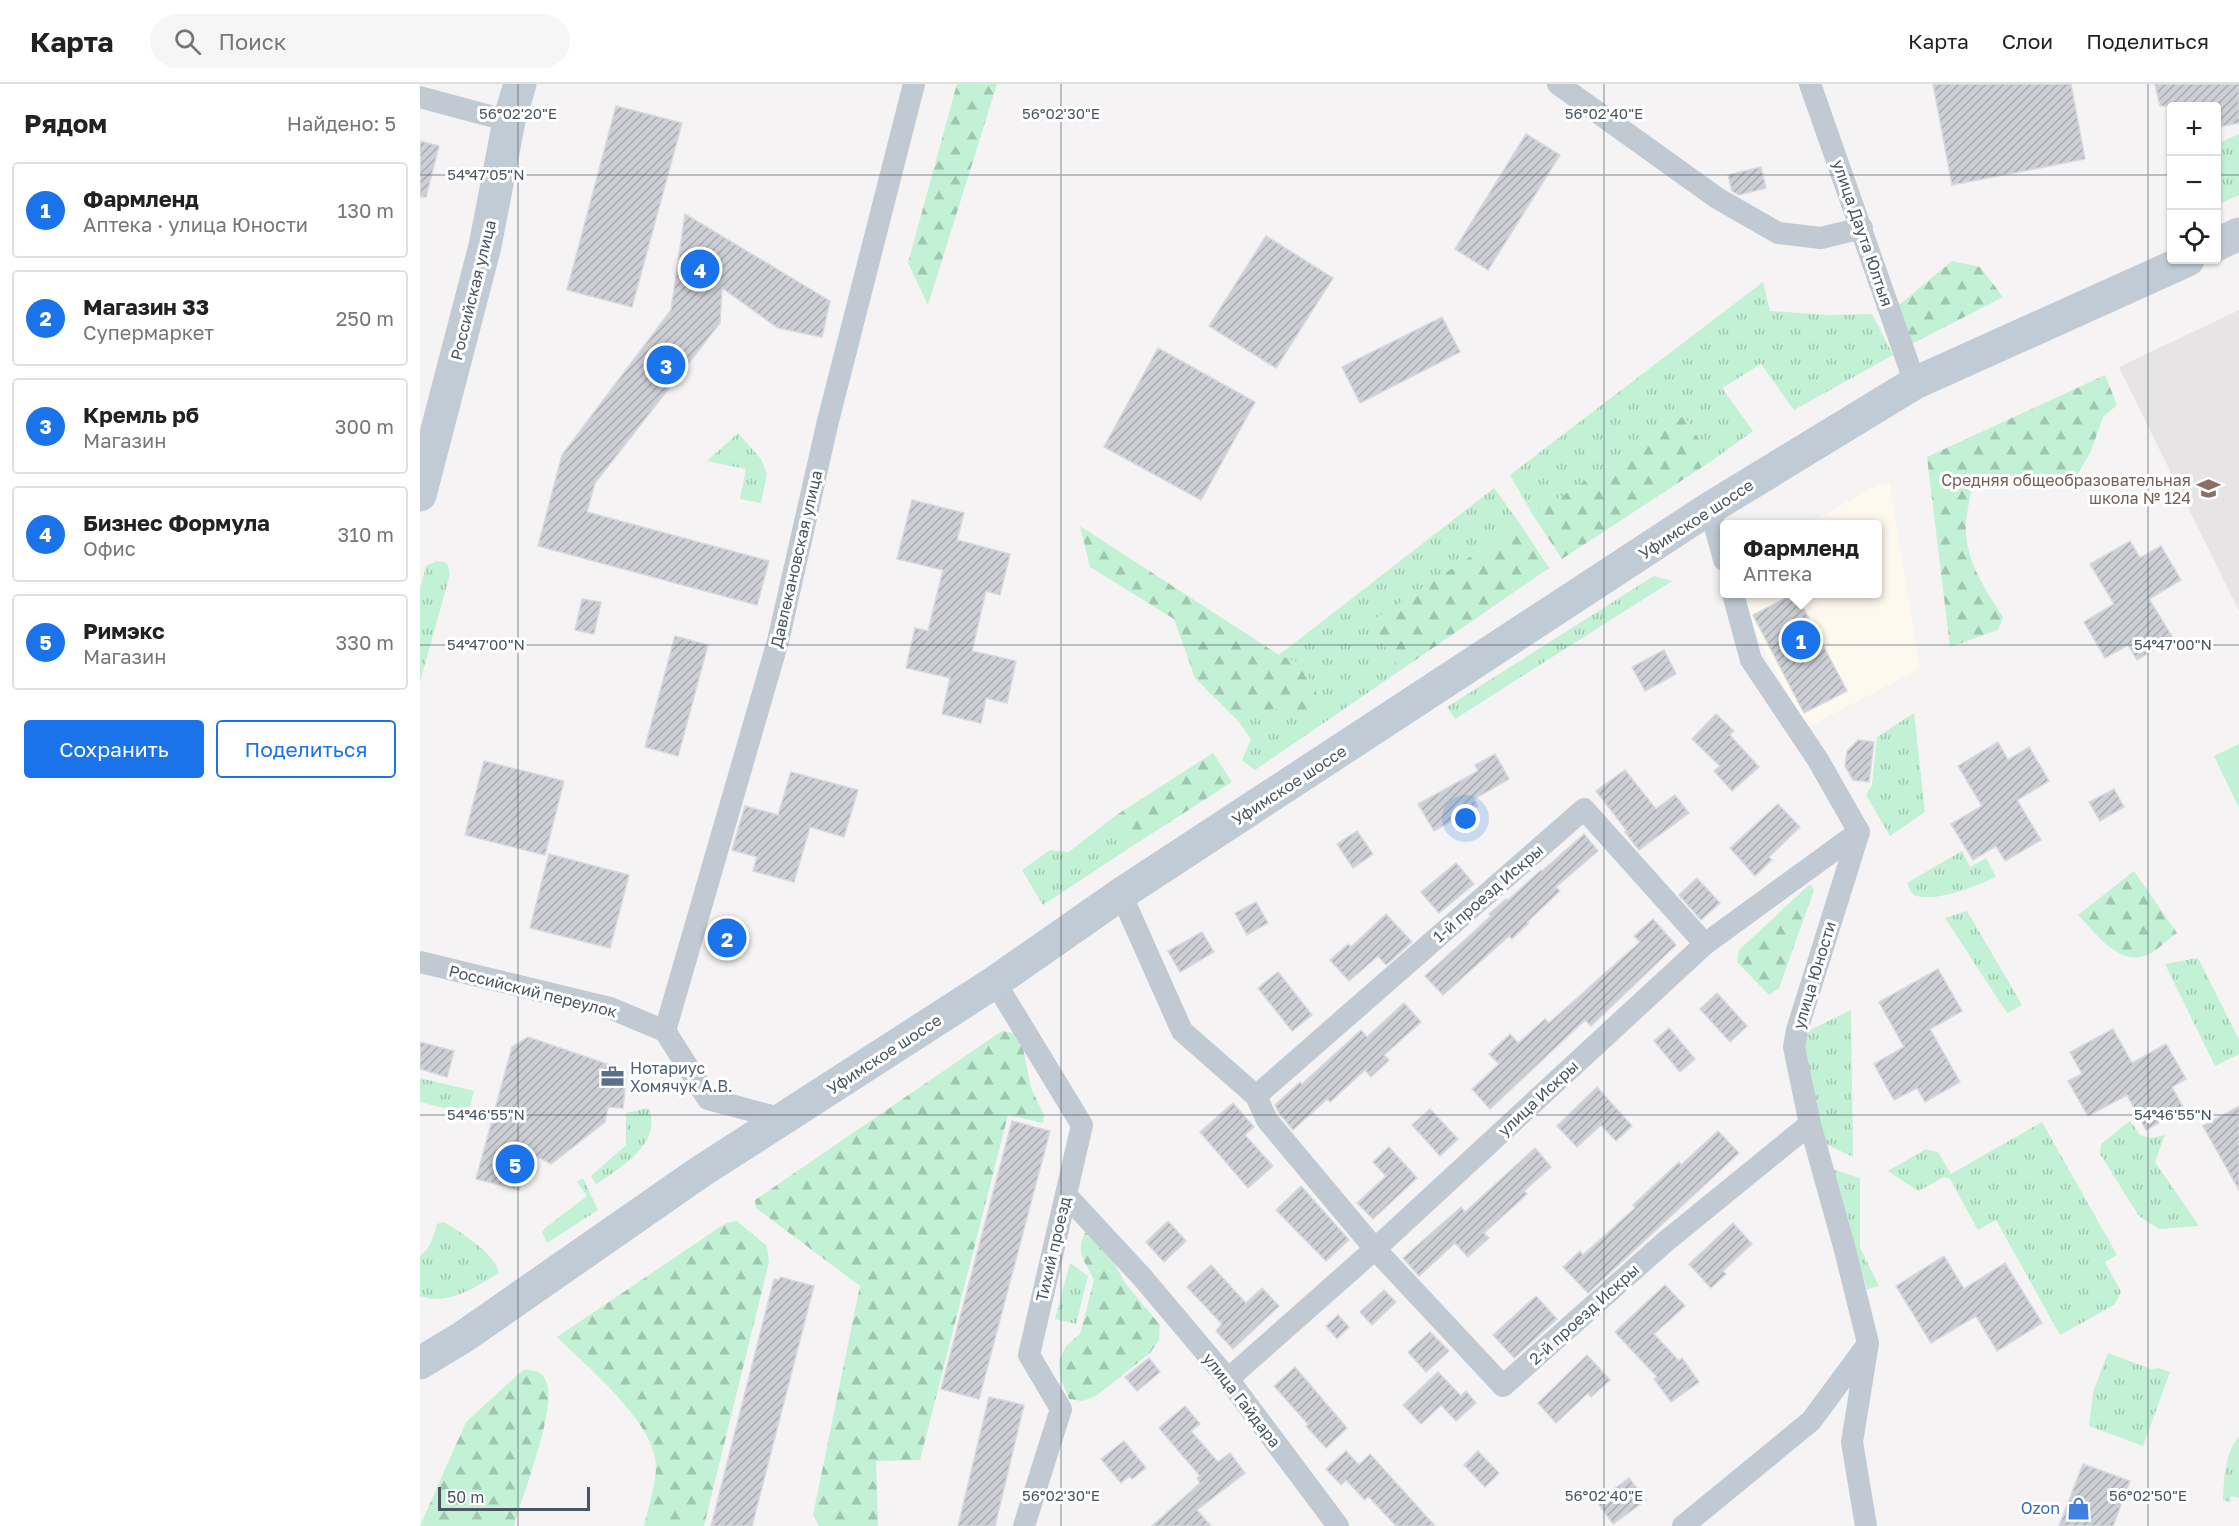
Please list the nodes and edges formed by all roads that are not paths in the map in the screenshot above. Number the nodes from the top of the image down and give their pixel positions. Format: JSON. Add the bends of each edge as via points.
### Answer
{"nodes":[{"id":1,"x":520,"y":84,"type":"edge"},
{"id":2,"x":914,"y":84,"type":"edge"},
{"id":3,"x":1558,"y":84,"type":"edge"},
{"id":4,"x":1810,"y":84,"type":"edge"},
{"id":5,"x":420,"y":98,"type":"edge"},
{"id":6,"x":509,"y":121,"type":"junction"},
{"id":7,"x":1862,"y":228,"type":"junction"},
{"id":8,"x":2239,"y":234,"type":"edge"},
{"id":9,"x":2221,"y":243,"type":"edge"},
{"id":10,"x":2179,"y":264,"type":"edge"},
{"id":11,"x":1916,"y":383,"type":"junction"},
{"id":12,"x":420,"y":495,"type":"edge"},
{"id":13,"x":1710,"y":508,"type":"junction"},
{"id":14,"x":1720,"y":543,"type":"edge"},
{"id":15,"x":1734,"y":598,"type":"edge"},
{"id":16,"x":1859,"y":832,"type":"junction"},
{"id":17,"x":1121,"y":894,"type":"junction"},
{"id":18,"x":1705,"y":944,"type":"junction"},
{"id":19,"x":420,"y":962,"type":"edge"},
{"id":20,"x":995,"y":982,"type":"junction"},
{"id":21,"x":665,"y":1031,"type":"junction"},
{"id":22,"x":1256,"y":1096,"type":"junction"},
{"id":23,"x":783,"y":1119,"type":"junction"},
{"id":24,"x":1810,"y":1124,"type":"junction"},
{"id":25,"x":1066,"y":1195,"type":"junction"},
{"id":26,"x":1375,"y":1249,"type":"junction"},
{"id":27,"x":1868,"y":1343,"type":"junction"},
{"id":28,"x":420,"y":1363,"type":"edge"},
{"id":29,"x":1228,"y":1378,"type":"junction"},
{"id":30,"x":1024,"y":1526,"type":"edge"},
{"id":31,"x":1338,"y":1526,"type":"edge"},
{"id":32,"x":1683,"y":1526,"type":"edge"},
{"id":33,"x":1866,"y":1526,"type":"edge"}],
"edges":[{"from":1,"to":6,"type":"main road","name":"Российская улица"},
{"from":2,"to":21,"type":"street","name":"Давлекановская улица","via":[[828,420],[778,642]]},
{"from":3,"to":7,"type":"street","via":[[1717,198],[1778,233],[1821,238]]},
{"from":4,"to":7,"type":"street","name":"улица Даута Юлтыя"},
{"from":5,"to":6,"type":"street"},
{"from":6,"to":12,"type":"main road","name":"Российская улица","via":[[485,246]]},
{"from":7,"to":11,"type":"street","name":"улица Даута Юлтыя"},
{"from":8,"to":9,"type":"main road"},
{"from":10,"to":11,"type":"main road","name":"Уфимское шоссе"},
{"from":11,"to":13,"type":"main road","name":"Уфимское шоссе"},
{"from":13,"to":14,"type":"street"},
{"from":13,"to":17,"type":"main road","name":"Уфимское шоссе"},
{"from":15,"to":16,"type":"street","via":[[1751,660],[1818,760]]},
{"from":16,"to":18,"type":"street","name":"улица Искры"},
{"from":16,"to":24,"type":"street","name":"улица Юности","via":[[1794,1047]]},
{"from":17,"to":20,"type":"main road","name":"Уфимское шоссе"},
{"from":17,"to":22,"type":"street","via":[[1182,1031]]},
{"from":18,"to":22,"type":"street","name":"1-й проезд Искры","via":[[1584,809]]},
{"from":18,"to":26,"type":"street","name":"улица Искры"},
{"from":19,"to":21,"type":"street","name":"Российский переулок","via":[[610,1008]]},
{"from":20,"to":23,"type":"main road","name":"Уфимское шоссе"},
{"from":20,"to":25,"type":"street","name":"Тихий проезд","via":[[1082,1125]]},
{"from":21,"to":23,"type":"street","via":[[708,1099]]},
{"from":22,"to":26,"type":"street","via":[[1268,1120]]},
{"from":23,"to":28,"type":"main road","name":"Уфимское шоссе"},
{"from":24,"to":26,"type":"street","name":"2-й проезд Искры","via":[[1665,1242],[1503,1386]]},
{"from":24,"to":27,"type":"street","name":"улица Юности"},
{"from":25,"to":29,"type":"street","name":"улица Гайдара"},
{"from":25,"to":30,"type":"street","name":"Тихий проезд","via":[[1029,1355],[1061,1409]]},
{"from":26,"to":29,"type":"street","name":"улица Искры"},
{"from":27,"to":32,"type":"street","via":[[1811,1421]]},
{"from":27,"to":33,"type":"street","name":"улица Юности","via":[[1852,1442]]},
{"from":29,"to":31,"type":"street","name":"улица Гайдара"}]}
